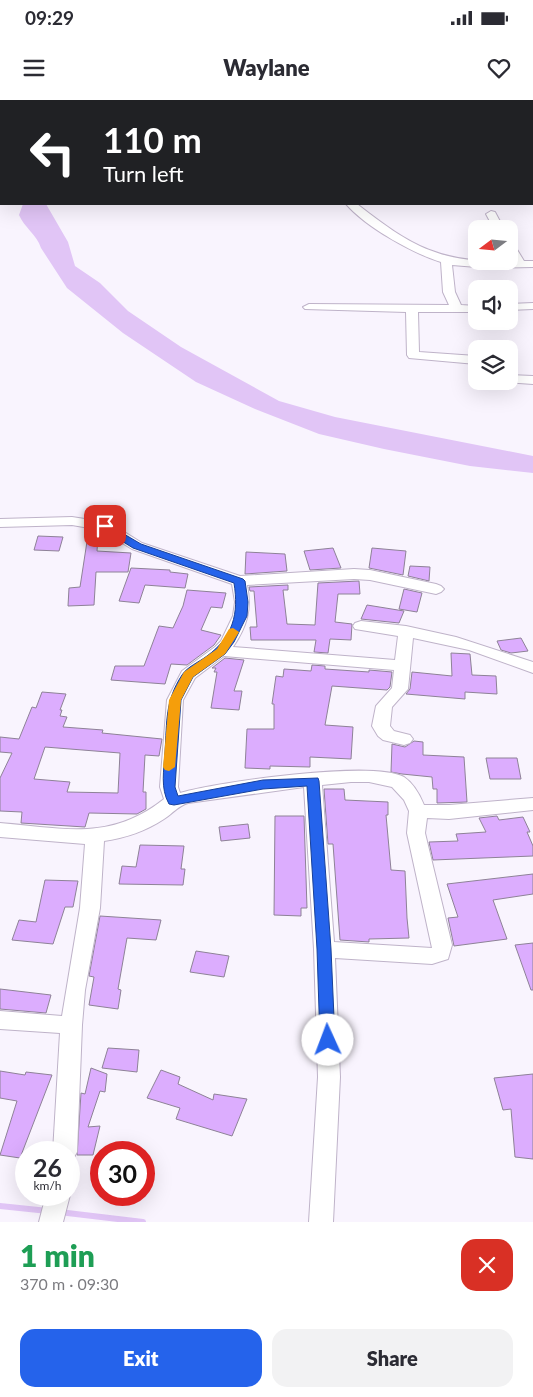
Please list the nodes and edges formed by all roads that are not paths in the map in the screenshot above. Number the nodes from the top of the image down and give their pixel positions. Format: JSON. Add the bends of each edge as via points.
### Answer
{"nodes":[{"id":1,"x":351,"y":205,"type":"edge"},
{"id":2,"x":491,"y":214,"type":"dead end"},
{"id":3,"x":494,"y":220,"type":"edge"},
{"id":4,"x":518,"y":261,"type":"edge"},
{"id":5,"x":520,"y":264,"type":"joint"},
{"id":6,"x":533,"y":264,"type":"edge"},
{"id":7,"x":446,"y":265,"type":"junction"},
{"id":8,"x":468,"y":265,"type":"edge"},
{"id":9,"x":533,"y":306,"type":"edge"},
{"id":10,"x":309,"y":307,"type":"dead end"},
{"id":11,"x":518,"y":307,"type":"edge"},
{"id":12,"x":412,"y":309,"type":"junction"},
{"id":13,"x":468,"y":309,"type":"edge"},
{"id":14,"x":457,"y":310,"type":"junction"},
{"id":15,"x":468,"y":359,"type":"edge"},
{"id":16,"x":518,"y":379,"type":"edge"},
{"id":17,"x":533,"y":380,"type":"edge"},
{"id":18,"x":0,"y":523,"type":"edge"},
{"id":19,"x":240,"y":581,"type":"junction"},
{"id":20,"x":436,"y":588,"type":"dead end"},
{"id":21,"x":361,"y":626,"type":"dead end"},
{"id":22,"x":406,"y":631,"type":"junction"},
{"id":23,"x":221,"y":651,"type":"junction"},
{"id":24,"x":402,"y":666,"type":"junction"},
{"id":25,"x":533,"y":668,"type":"edge"},
{"id":26,"x":404,"y":739,"type":"dead end"},
{"id":27,"x":313,"y":781,"type":"junction"},
{"id":28,"x":174,"y":801,"type":"junction"},
{"id":29,"x":532,"y":807,"type":"edge"},
{"id":30,"x":418,"y":811,"type":"junction"},
{"id":31,"x":0,"y":830,"type":"edge"},
{"id":32,"x":95,"y":836,"type":"junction"},
{"id":33,"x":324,"y":949,"type":"junction"},
{"id":34,"x":0,"y":1020,"type":"edge"},
{"id":35,"x":71,"y":1025,"type":"junction"},
{"id":36,"x":66,"y":1141,"type":"edge"},
{"id":37,"x":322,"y":1221,"type":"edge"}],
"edges":[{"from":1,"to":7,"type":"street","via":[[379,226]]},
{"from":2,"to":3,"type":"street"},
{"from":4,"to":5,"type":"street"},
{"from":5,"to":6,"type":"street"},
{"from":7,"to":8,"type":"street"},
{"from":7,"to":14,"type":"street","via":[[449,292]]},
{"from":9,"to":11,"type":"street"},
{"from":10,"to":12,"type":"street"},
{"from":12,"to":14,"type":"street"},
{"from":12,"to":15,"type":"street","via":[[413,355]]},
{"from":13,"to":14,"type":"street"},
{"from":16,"to":17,"type":"street"},
{"from":18,"to":19,"type":"street","via":[[72,521],[105,526],[137,546]]},
{"from":19,"to":20,"type":"street","via":[[354,574]]},
{"from":19,"to":23,"type":"street","via":[[241,616]]},
{"from":21,"to":22,"type":"street"},
{"from":22,"to":24,"type":"street"},
{"from":22,"to":25,"type":"street","via":[[492,651]]},
{"from":23,"to":24,"type":"street"},
{"from":23,"to":28,"type":"street","via":[[188,675],[175,700],[169,787]]},
{"from":24,"to":26,"type":"street","via":[[400,689],[384,706],[381,726],[389,736]]},
{"from":27,"to":28,"type":"street","via":[[263,785]]},
{"from":27,"to":30,"type":"street","via":[[351,776],[388,778],[405,789]]},
{"from":27,"to":33,"type":"street"},
{"from":28,"to":32,"type":"street","via":[[138,825]]},
{"from":29,"to":30,"type":"street"},
{"from":30,"to":33,"type":"street","via":[[416,832],[442,945],[441,953],[432,956]]},
{"from":31,"to":32,"type":"street"},
{"from":32,"to":35,"type":"street","via":[[90,908]]},
{"from":33,"to":37,"type":"street","via":[[329,1077]]},
{"from":34,"to":35,"type":"street"},
{"from":35,"to":36,"type":"street"}]}
